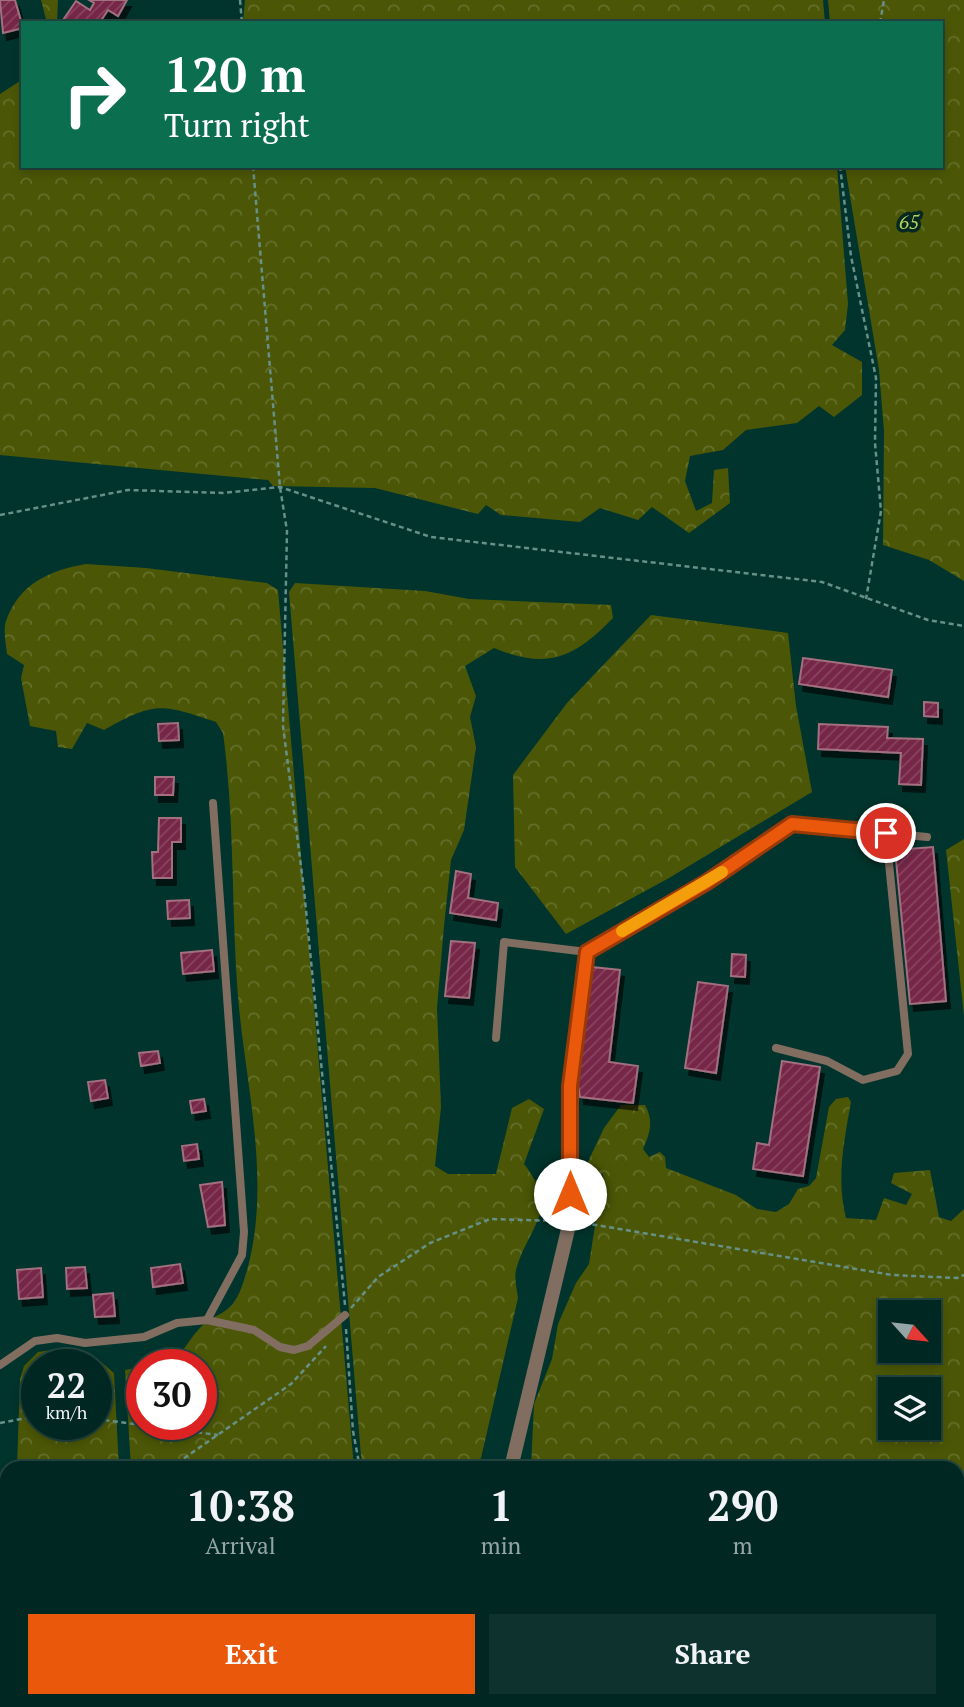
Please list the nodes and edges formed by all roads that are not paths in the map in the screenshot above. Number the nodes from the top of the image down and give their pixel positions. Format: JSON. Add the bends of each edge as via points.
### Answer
{"nodes":[{"id":1,"x":212,"y":803,"type":"dead end"},
{"id":2,"x":886,"y":833,"type":"junction"},
{"id":3,"x":927,"y":837,"type":"dead end"},
{"id":4,"x":587,"y":952,"type":"junction"},
{"id":5,"x":496,"y":1038,"type":"dead end"},
{"id":6,"x":776,"y":1048,"type":"dead end"},
{"id":7,"x":570,"y":1086,"type":"joint"},
{"id":8,"x":345,"y":1315,"type":"road end"},
{"id":9,"x":207,"y":1320,"type":"junction"},
{"id":10,"x":0,"y":1365,"type":"edge"},
{"id":11,"x":513,"y":1461,"type":"edge"}],
"edges":[{"from":1,"to":9,"type":"lane","via":[[244,1232],[242,1255]]},
{"from":2,"to":3,"type":"lane"},
{"from":2,"to":4,"type":"lane","via":[[792,824],[707,882]]},
{"from":2,"to":6,"type":"lane","via":[[908,1054],[897,1071],[863,1080],[827,1061]]},
{"from":4,"to":5,"type":"lane","via":[[504,942]]},
{"from":4,"to":7,"type":"lane"},
{"from":7,"to":11,"type":"street","via":[[570,1221]]},
{"from":8,"to":9,"type":"lane","via":[[308,1346],[294,1350],[254,1330]]},
{"from":9,"to":10,"type":"lane","via":[[177,1324],[144,1337],[85,1343],[57,1338],[35,1341]]}]}
